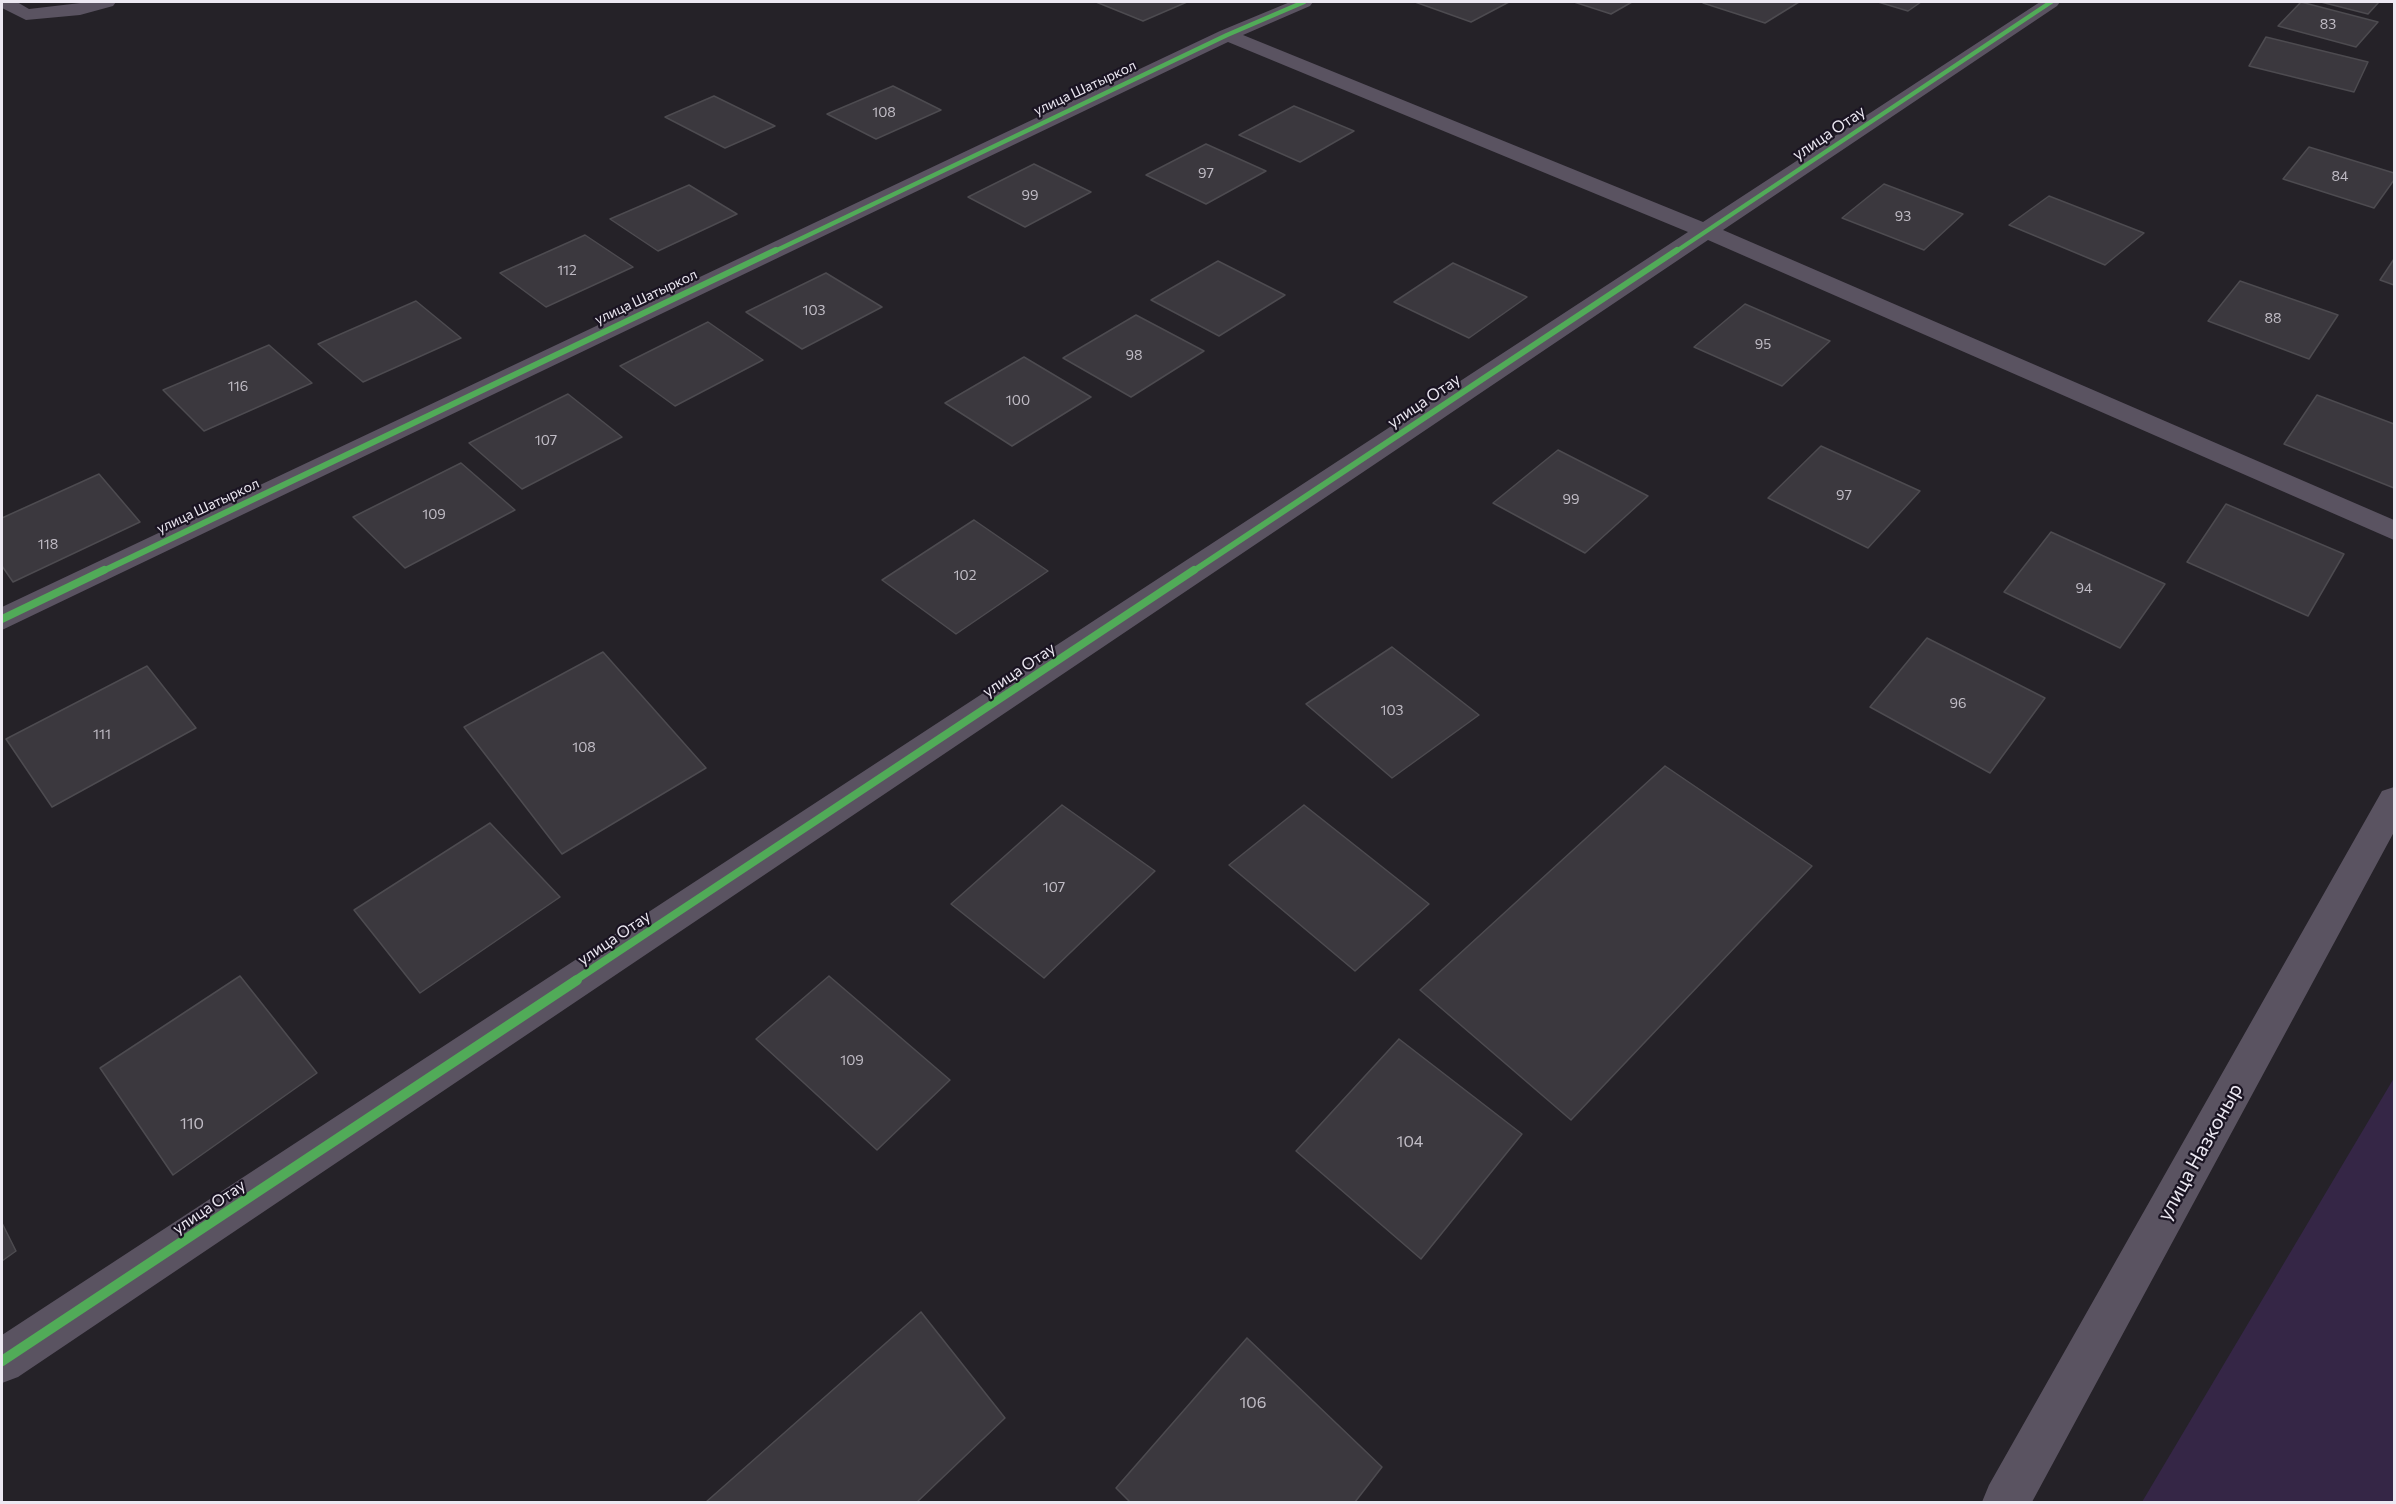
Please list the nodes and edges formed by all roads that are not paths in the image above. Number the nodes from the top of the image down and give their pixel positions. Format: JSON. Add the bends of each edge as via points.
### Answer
{"nodes":[{"id":1,"x":5,"y":2,"type":"edge"},
{"id":2,"x":107,"y":2,"type":"edge"},
{"id":3,"x":1304,"y":2,"type":"edge"},
{"id":4,"x":2052,"y":2,"type":"edge"},
{"id":5,"x":1227,"y":35,"type":"junction"},
{"id":6,"x":1706,"y":231,"type":"junction"},
{"id":7,"x":2394,"y":531,"type":"edge"},
{"id":8,"x":2,"y":619,"type":"edge"},
{"id":9,"x":2394,"y":801,"type":"edge"},
{"id":10,"x":2,"y":1360,"type":"edge"},
{"id":11,"x":2006,"y":1503,"type":"edge"}],
"edges":[{"from":1,"to":2,"type":"street","via":[[26,15],[80,10]]},
{"from":3,"to":5,"type":"street","name":"улица Шатыркол"},
{"from":4,"to":6,"type":"street","name":"улица Отау"},
{"from":5,"to":6,"type":"street"},
{"from":5,"to":8,"type":"street","name":"улица Шатыркол"},
{"from":6,"to":7,"type":"street"},
{"from":6,"to":10,"type":"street","name":"улица Отау"},
{"from":9,"to":11,"type":"street","name":"улица Назконыр"}]}
